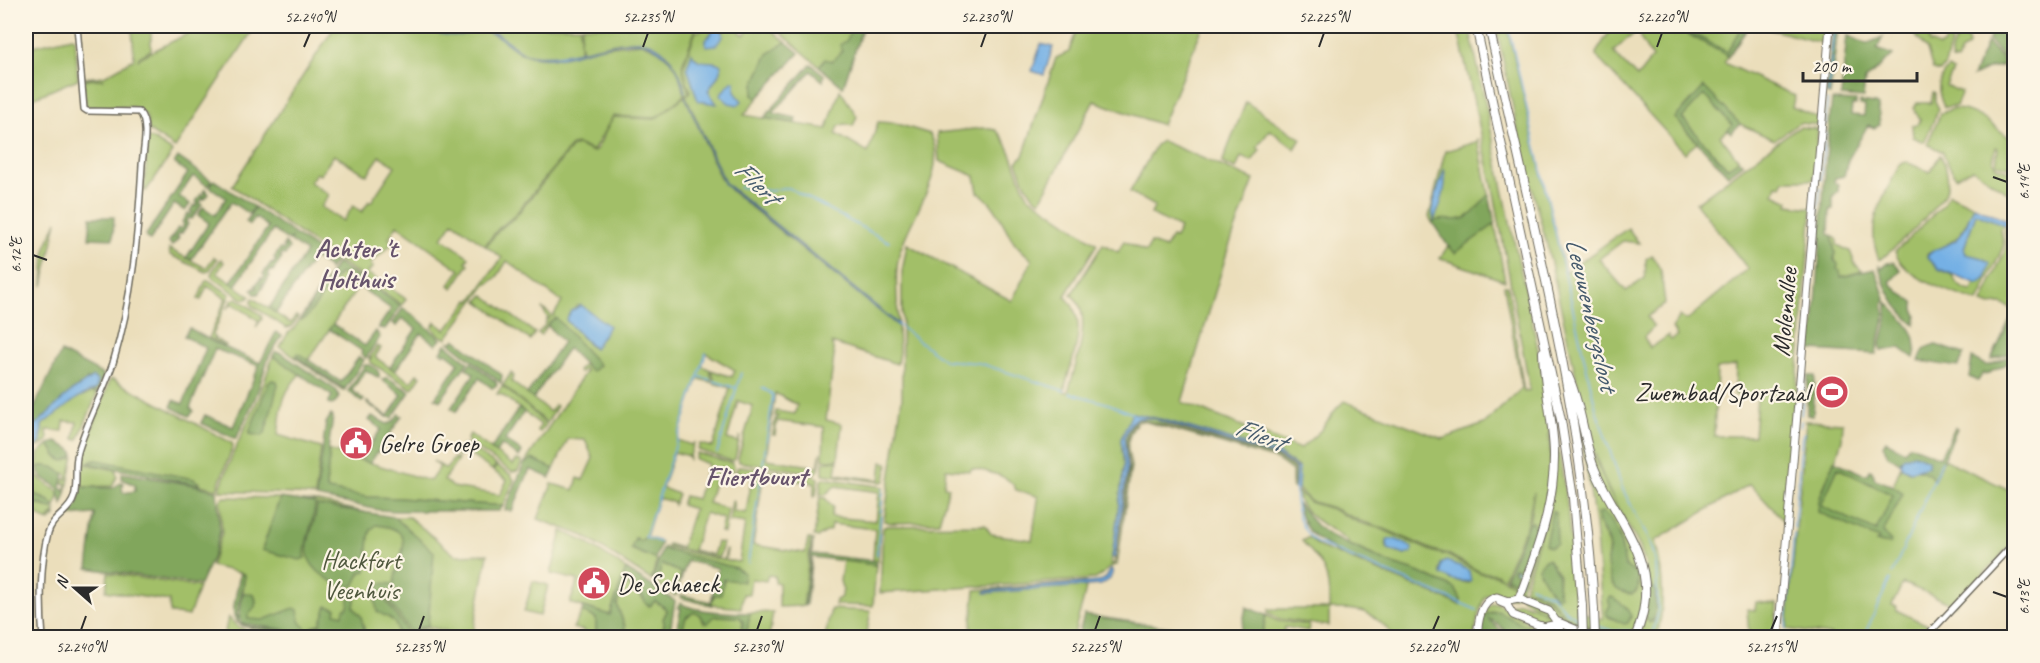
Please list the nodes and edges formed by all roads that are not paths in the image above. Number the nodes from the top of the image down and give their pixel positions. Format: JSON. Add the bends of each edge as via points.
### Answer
{"nodes":[{"id":1,"x":76,"y":26,"type":"edge"},
{"id":2,"x":1476,"y":26,"type":"edge"},
{"id":3,"x":1489,"y":26,"type":"edge"},
{"id":4,"x":1830,"y":26,"type":"edge"},
{"id":5,"x":1543,"y":331,"type":"junction"},
{"id":6,"x":1563,"y":366,"type":"junction"},
{"id":7,"x":2014,"y":543,"type":"edge"},
{"id":8,"x":1512,"y":602,"type":"junction"},
{"id":9,"x":1541,"y":626,"type":"junction"},
{"id":10,"x":43,"y":638,"type":"edge"},
{"id":11,"x":1477,"y":638,"type":"edge"},
{"id":12,"x":1537,"y":638,"type":"edge"},
{"id":13,"x":1585,"y":638,"type":"edge"},
{"id":14,"x":1596,"y":638,"type":"edge"},
{"id":15,"x":1635,"y":638,"type":"edge"},
{"id":16,"x":1778,"y":638,"type":"edge"},
{"id":17,"x":1925,"y":638,"type":"edge"}],
"edges":[{"from":1,"to":10,"type":"street","via":[[84,110],[137,111],[143,116],[144,127],[131,291],[112,365],[78,454],[74,495],[52,522],[47,535],[41,602]]},
{"from":2,"to":5,"type":"highway"},
{"from":3,"to":6,"type":"highway"},
{"from":4,"to":16,"type":"main road","name":"Molenallee"},
{"from":5,"to":8,"type":"highway","via":[[1553,477],[1544,527]]},
{"from":5,"to":13,"type":"highway","bridge":true,"via":[[1569,472]]},
{"from":6,"to":14,"type":"highway","bridge":true,"via":[[1584,495]]},
{"from":6,"to":15,"type":"highway","via":[[1573,387],[1597,476],[1642,563],[1645,600]]},
{"from":7,"to":17,"type":"street"},
{"from":8,"to":9,"type":"main road","via":[[1512,614]]},
{"from":8,"to":11,"type":"main road","via":[[1497,597],[1489,600]]},
{"from":8,"to":14,"type":"main road","via":[[1549,611],[1556,621]]},
{"from":9,"to":12,"type":"highway"},
{"from":9,"to":13,"type":"main road","via":[[1554,625]]}]}
